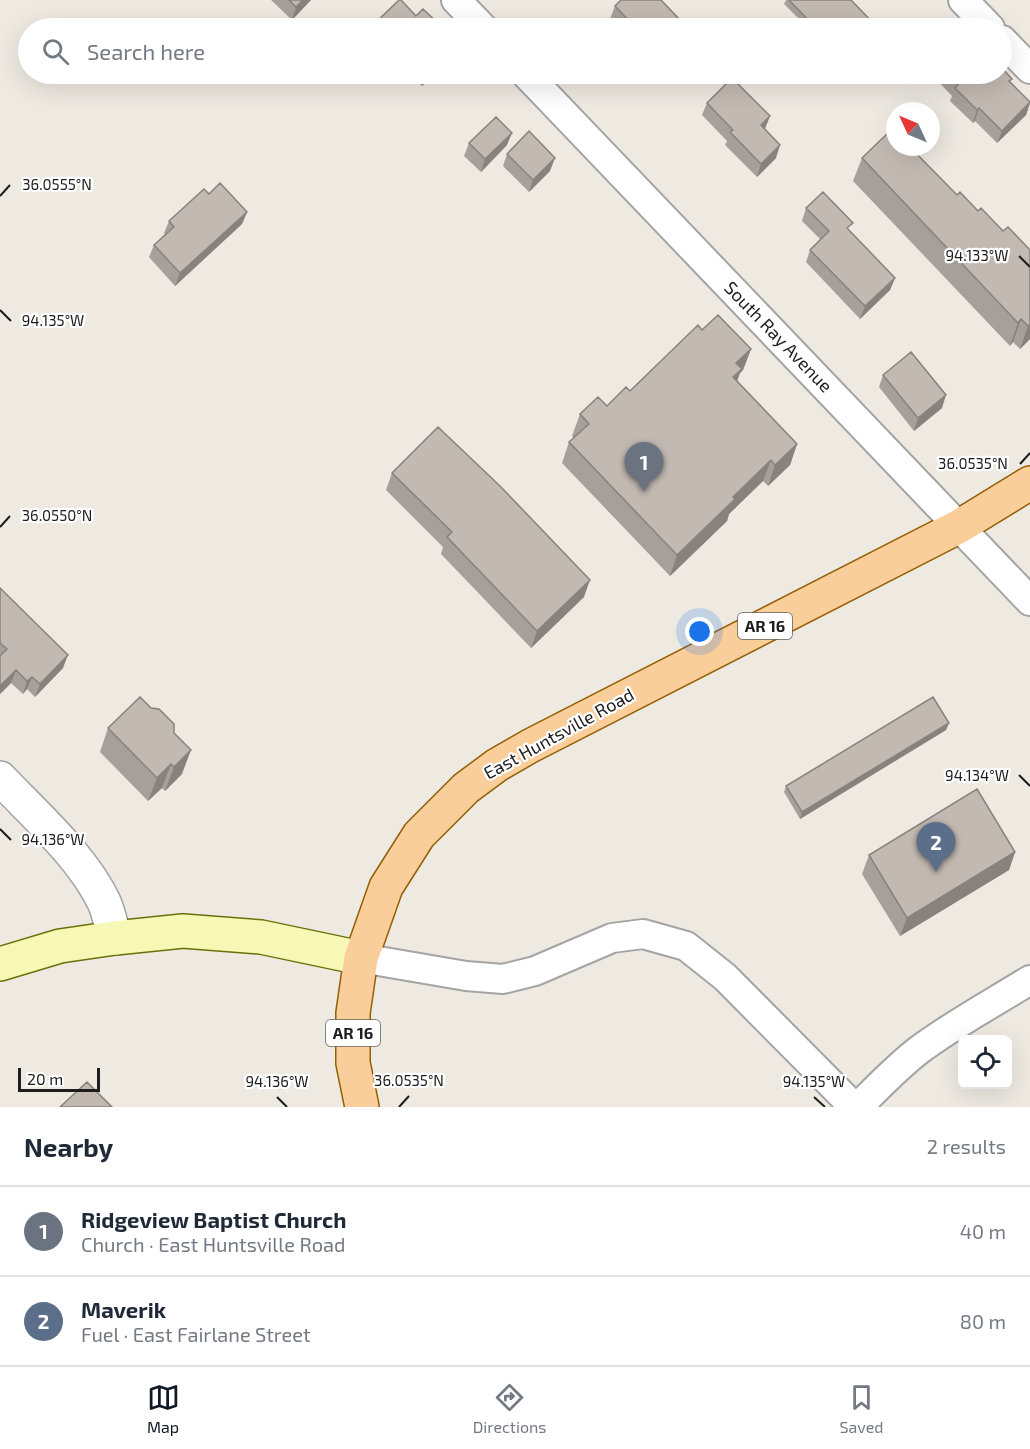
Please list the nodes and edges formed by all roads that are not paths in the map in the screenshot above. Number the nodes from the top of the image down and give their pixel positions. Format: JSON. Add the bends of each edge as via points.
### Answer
{"nodes":[{"id":1,"x":456,"y":0,"type":"edge"},
{"id":2,"x":963,"y":0,"type":"edge"},
{"id":3,"x":473,"y":18,"type":"edge"},
{"id":4,"x":980,"y":18,"type":"edge"},
{"id":5,"x":1012,"y":50,"type":"edge"},
{"id":6,"x":1030,"y":69,"type":"edge"},
{"id":7,"x":536,"y":84,"type":"edge"},
{"id":8,"x":1030,"y":483,"type":"edge"},
{"id":9,"x":960,"y":526,"type":"junction"},
{"id":10,"x":1030,"y":600,"type":"edge"},
{"id":11,"x":0,"y":778,"type":"edge"},
{"id":12,"x":115,"y":938,"type":"junction"},
{"id":13,"x":361,"y":958,"type":"junction"},
{"id":14,"x":0,"y":964,"type":"edge"},
{"id":15,"x":1030,"y":980,"type":"edge"},
{"id":16,"x":362,"y":1107,"type":"edge"},
{"id":17,"x":856,"y":1107,"type":"edge"}],
"edges":[{"from":1,"to":3,"type":"street"},
{"from":2,"to":4,"type":"street"},
{"from":5,"to":6,"type":"street"},
{"from":7,"to":9,"type":"street","name":"South Ray Avenue"},
{"from":8,"to":9,"type":"main road","name":"East Huntsville Road","number":"AR 16"},
{"from":9,"to":10,"type":"street","name":"South Ray Avenue"},
{"from":9,"to":13,"type":"main road","name":"East Huntsville Road","number":"AR 16","via":[[497,765],[466,788],[419,835],[386,887]]},
{"from":11,"to":12,"type":"street","via":[[88,876],[104,903]]},
{"from":12,"to":13,"type":"main road","via":[[183,931],[261,937]]},
{"from":12,"to":14,"type":"main road","via":[[60,946]]},
{"from":13,"to":16,"type":"main road","number":"AR 16","via":[[353,1013],[353,1063]]},
{"from":13,"to":17,"type":"street","via":[[503,979],[535,971],[612,938],[644,934],[686,946],[725,976]]},
{"from":15,"to":17,"type":"street","via":[[920,1050]]}]}
